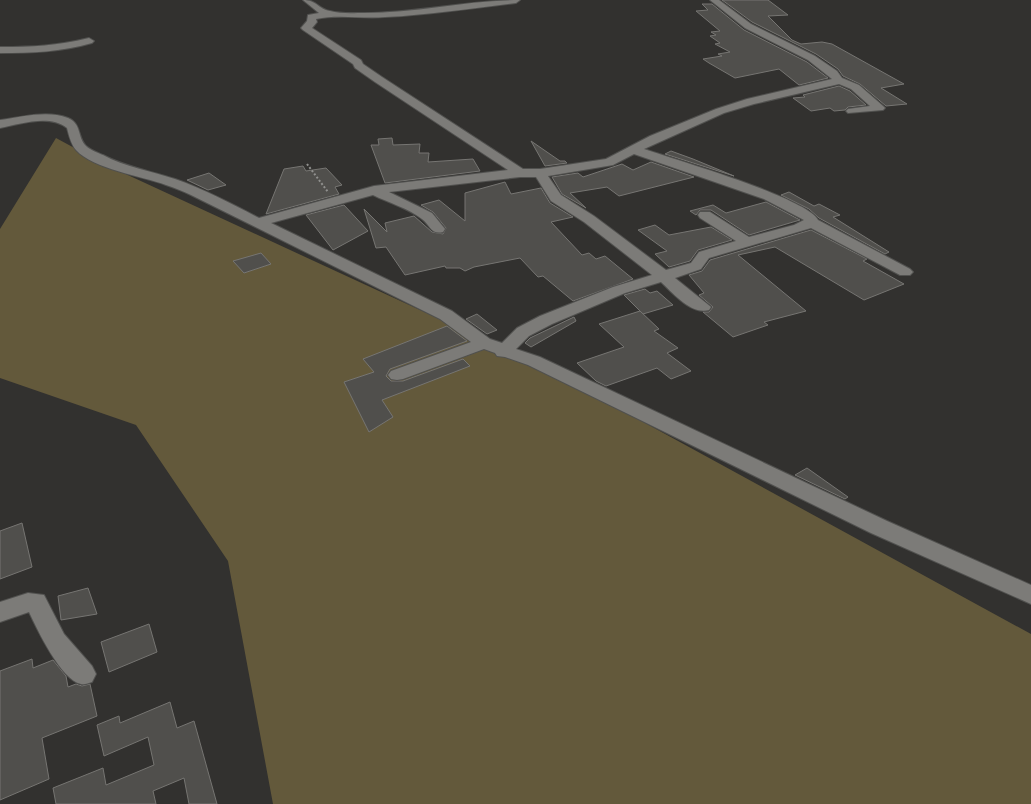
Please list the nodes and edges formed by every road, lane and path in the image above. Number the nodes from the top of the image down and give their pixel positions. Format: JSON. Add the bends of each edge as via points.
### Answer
{"nodes":[{"id":1,"x":307,"y":0,"type":"edge"},
{"id":2,"x":516,"y":0,"type":"edge"},
{"id":3,"x":714,"y":0,"type":"edge"},
{"id":4,"x":326,"y":14,"type":"junction"},
{"id":5,"x":89,"y":40,"type":"dead end"},
{"id":6,"x":0,"y":50,"type":"edge"},
{"id":7,"x":839,"y":80,"type":"junction"},
{"id":8,"x":852,"y":111,"type":"dead end"},
{"id":9,"x":0,"y":124,"type":"edge"},
{"id":10,"x":634,"y":150,"type":"junction"},
{"id":11,"x":307,"y":164,"type":"dead end"},
{"id":12,"x":520,"y":173,"type":"junction"},
{"id":13,"x":540,"y":173,"type":"junction"},
{"id":14,"x":374,"y":190,"type":"junction"},
{"id":15,"x":335,"y":200,"type":"junction"},
{"id":16,"x":705,"y":215,"type":"dead end"},
{"id":17,"x":258,"y":222,"type":"junction"},
{"id":18,"x":810,"y":222,"type":"junction"},
{"id":19,"x":438,"y":229,"type":"dead end"},
{"id":20,"x":748,"y":243,"type":"junction"},
{"id":21,"x":905,"y":272,"type":"dead end"},
{"id":22,"x":664,"y":276,"type":"junction"},
{"id":23,"x":703,"y":307,"type":"dead end"},
{"id":24,"x":484,"y":343,"type":"junction"},
{"id":25,"x":503,"y":352,"type":"junction"},
{"id":26,"x":398,"y":375,"type":"dead end"},
{"id":27,"x":1031,"y":595,"type":"edge"},
{"id":28,"x":0,"y":612,"type":"edge"},
{"id":29,"x":82,"y":674,"type":"dead end"}],
"edges":[{"from":1,"to":4,"type":"street"},
{"from":2,"to":4,"type":"street","via":[[416,13]]},
{"from":3,"to":7,"type":"street","via":[[748,26],[796,49]]},
{"from":4,"to":12,"type":"street","via":[[311,17],[312,22],[306,28]]},
{"from":5,"to":6,"type":"street","via":[[45,50]]},
{"from":7,"to":8,"type":"street","via":[[852,85],[879,108]]},
{"from":7,"to":10,"type":"street","via":[[720,111]]},
{"from":9,"to":17,"type":"street","via":[[38,118],[65,121],[73,127],[81,148],[96,157],[171,182]]},
{"from":10,"to":13,"type":"street","via":[[609,162]]},
{"from":10,"to":18,"type":"street","via":[[769,196],[811,218]]},
{"from":11,"to":15,"type":"path"},
{"from":12,"to":13,"type":"street"},
{"from":12,"to":14,"type":"street"},
{"from":13,"to":22,"type":"street","via":[[556,198]]},
{"from":14,"to":15,"type":"street"},
{"from":14,"to":19,"type":"street","via":[[427,216]]},
{"from":15,"to":17,"type":"street"},
{"from":16,"to":20,"type":"street"},
{"from":17,"to":24,"type":"street","via":[[446,314]]},
{"from":18,"to":20,"type":"street"},
{"from":18,"to":21,"type":"street"},
{"from":20,"to":22,"type":"street","via":[[704,255],[696,266]]},
{"from":22,"to":23,"type":"street"},
{"from":22,"to":25,"type":"street","via":[[619,290],[546,320],[523,332]]},
{"from":24,"to":25,"type":"street"},
{"from":24,"to":26,"type":"street"},
{"from":25,"to":27,"type":"street","via":[[534,361],[878,527]]},
{"from":28,"to":29,"type":"street","via":[[36,602],[54,641]]}]}
